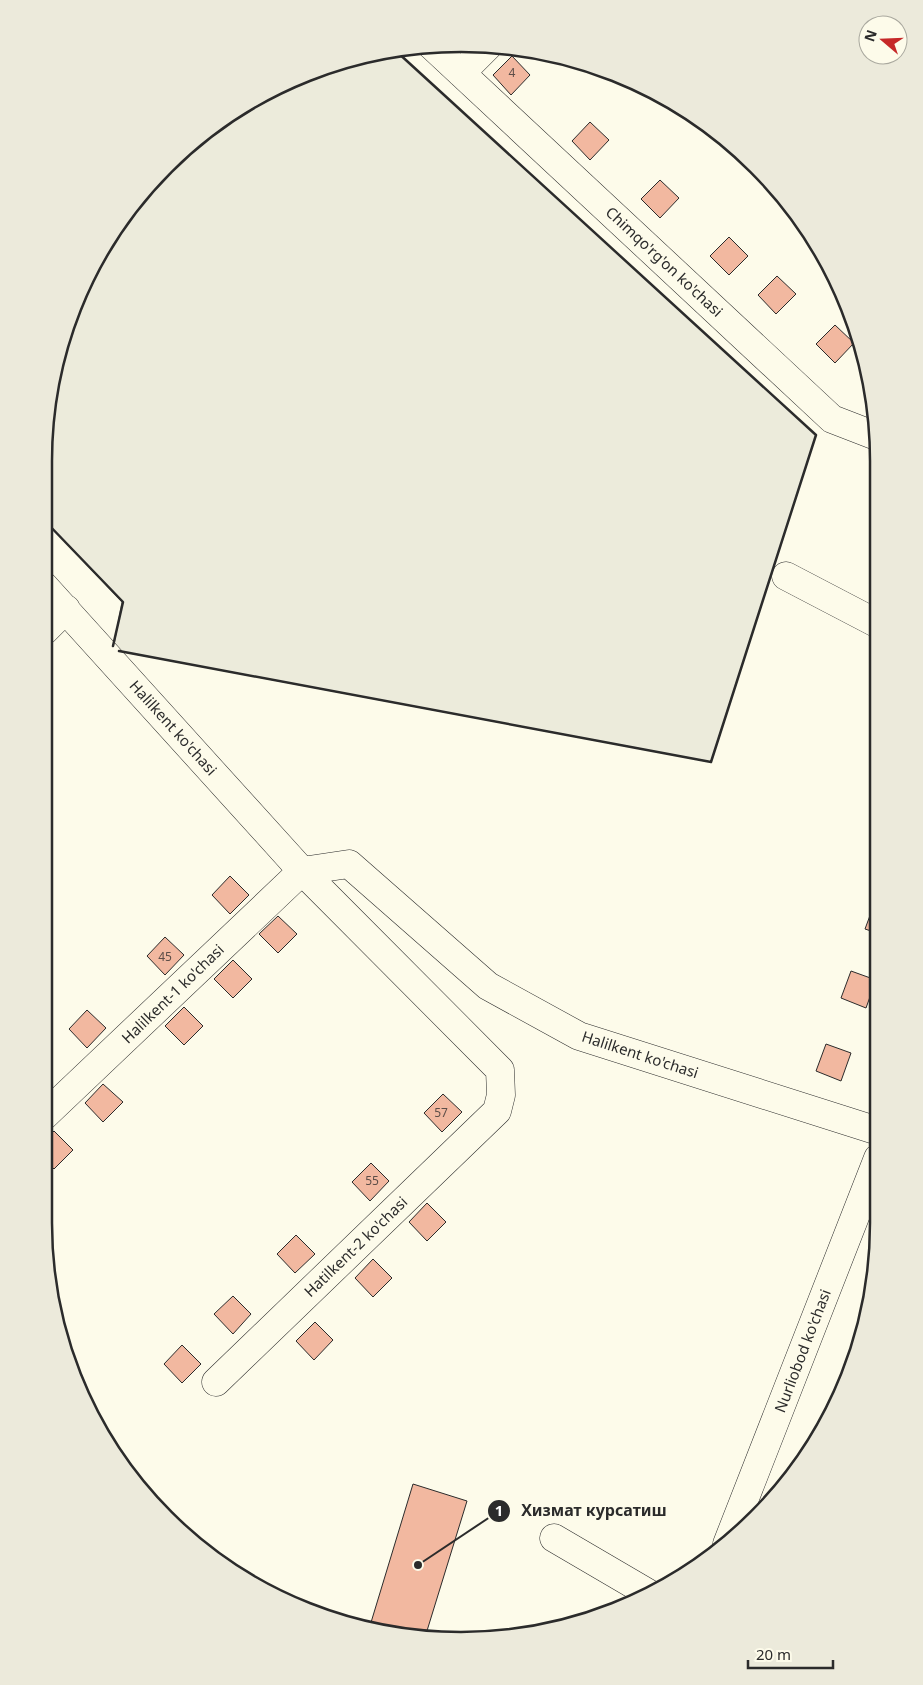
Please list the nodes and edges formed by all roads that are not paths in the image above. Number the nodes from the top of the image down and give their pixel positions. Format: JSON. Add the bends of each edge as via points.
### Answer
{"nodes":[{"id":1,"x":440,"y":53,"type":"edge"},
{"id":2,"x":482,"y":53,"type":"edge"},
{"id":3,"x":462,"y":73,"type":"junction"},
{"id":4,"x":870,"y":434,"type":"edge"},
{"id":5,"x":786,"y":576,"type":"dead end"},
{"id":6,"x":52,"y":595,"type":"edge"},
{"id":7,"x":66,"y":610,"type":"junction"},
{"id":8,"x":870,"y":620,"type":"edge"},
{"id":9,"x":52,"y":623,"type":"edge"},
{"id":10,"x":302,"y":871,"type":"junction"},
{"id":11,"x":52,"y":1108,"type":"edge"},
{"id":12,"x":497,"y":1111,"type":"joint"},
{"id":13,"x":870,"y":1128,"type":"edge"},
{"id":14,"x":870,"y":1178,"type":"edge"},
{"id":15,"x":216,"y":1382,"type":"dead end"},
{"id":16,"x":733,"y":1529,"type":"edge"},
{"id":17,"x":554,"y":1538,"type":"dead end"},
{"id":18,"x":642,"y":1590,"type":"edge"}],
"edges":[{"from":1,"to":3,"type":"street","name":"Chimqo'rg'on ko'chasi"},
{"from":2,"to":3,"type":"street"},
{"from":3,"to":4,"type":"street","name":"Chimqo'rg'on ko'chasi","via":[[832,419]]},
{"from":5,"to":8,"type":"street"},
{"from":6,"to":7,"type":"street","name":"Halilkent ko'chasi"},
{"from":7,"to":9,"type":"street"},
{"from":7,"to":10,"type":"street","name":"Halilkent ko'chasi"},
{"from":10,"to":11,"type":"street","name":"Halilkent-1 ko'chasi"},
{"from":10,"to":12,"type":"street","name":"Halilkent ko'chasi","via":[[500,1070],[501,1095]]},
{"from":10,"to":13,"type":"street","name":"Halilkent ko'chasi","via":[[349,864],[488,986],[579,1036]]},
{"from":12,"to":15,"type":"street","name":"Hatilkent-2 ko'chasi"},
{"from":14,"to":16,"type":"street","name":"Nurliobod ko'chasi"},
{"from":17,"to":18,"type":"street"}]}
